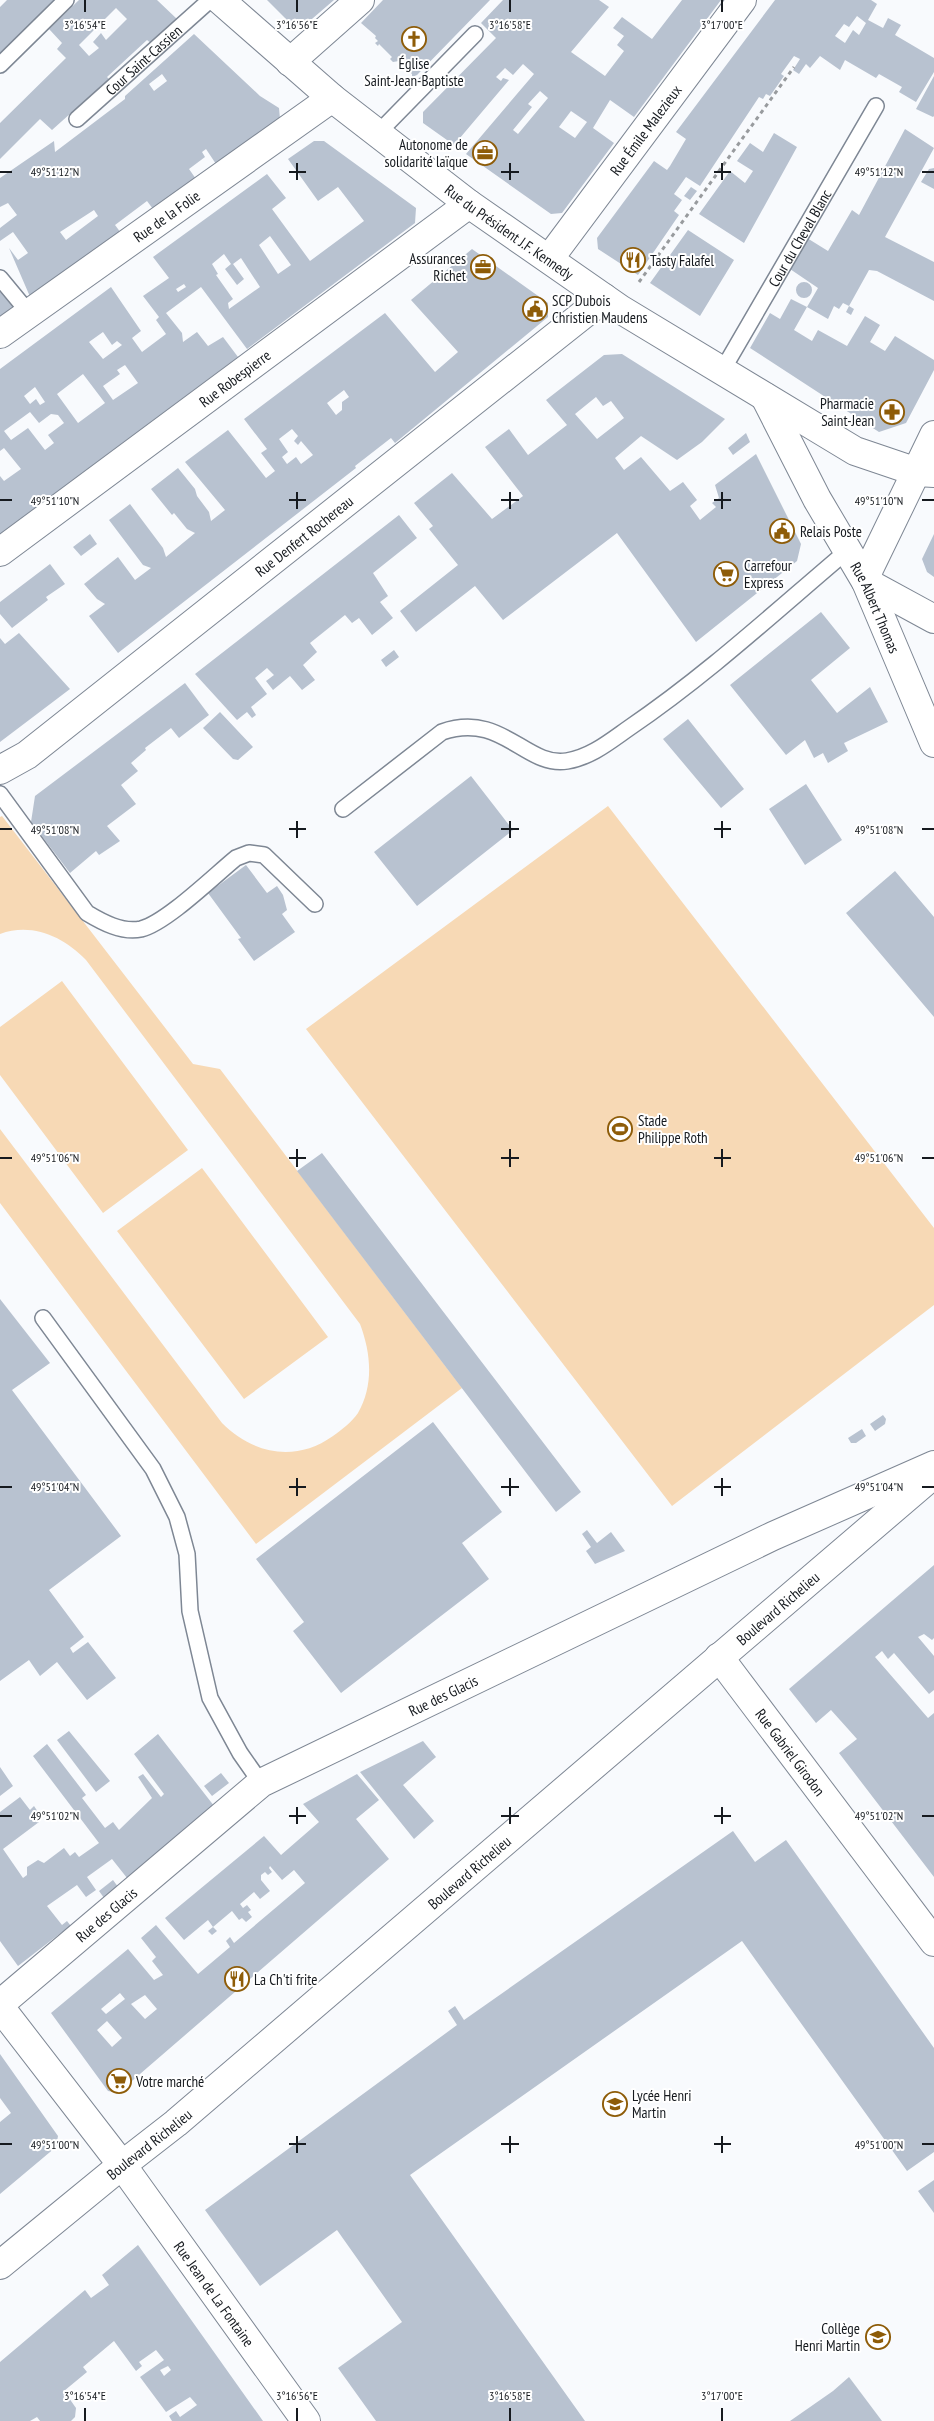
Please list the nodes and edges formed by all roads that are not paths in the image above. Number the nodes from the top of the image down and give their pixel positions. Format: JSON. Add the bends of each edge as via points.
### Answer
{"nodes":[{"id":1,"x":66,"y":0,"type":"edge"},
{"id":2,"x":210,"y":0,"type":"edge"},
{"id":3,"x":220,"y":0,"type":"edge"},
{"id":4,"x":360,"y":0,"type":"edge"},
{"id":5,"x":742,"y":0,"type":"edge"},
{"id":6,"x":475,"y":34,"type":"dead end"},
{"id":7,"x":290,"y":62,"type":"junction"},
{"id":8,"x":0,"y":65,"type":"edge"},
{"id":9,"x":332,"y":98,"type":"junction"},
{"id":10,"x":876,"y":106,"type":"dead end"},
{"id":11,"x":77,"y":119,"type":"dead end"},
{"id":12,"x":378,"y":133,"type":"junction"},
{"id":13,"x":469,"y":204,"type":"junction"},
{"id":14,"x":549,"y":259,"type":"junction"},
{"id":15,"x":0,"y":278,"type":"edge"},
{"id":16,"x":612,"y":304,"type":"junction"},
{"id":17,"x":29,"y":313,"type":"junction"},
{"id":18,"x":0,"y":334,"type":"edge"},
{"id":19,"x":722,"y":371,"type":"junction"},
{"id":20,"x":765,"y":397,"type":"junction"},
{"id":21,"x":934,"y":435,"type":"edge"},
{"id":22,"x":925,"y":472,"type":"edge"},
{"id":23,"x":848,"y":551,"type":"junction"},
{"id":24,"x":0,"y":552,"type":"edge"},
{"id":25,"x":866,"y":582,"type":"junction"},
{"id":26,"x":934,"y":619,"type":"edge"},
{"id":27,"x":934,"y":743,"type":"edge"},
{"id":28,"x":0,"y":770,"type":"edge"},
{"id":29,"x":0,"y":794,"type":"edge"},
{"id":30,"x":343,"y":809,"type":"dead end"},
{"id":31,"x":315,"y":904,"type":"dead end"},
{"id":32,"x":43,"y":1318,"type":"dead end"},
{"id":33,"x":934,"y":1465,"type":"edge"},
{"id":34,"x":934,"y":1474,"type":"edge"},
{"id":35,"x":718,"y":1657,"type":"junction"},
{"id":36,"x":261,"y":1783,"type":"junction"},
{"id":37,"x":934,"y":1942,"type":"edge"},
{"id":38,"x":0,"y":2004,"type":"edge"},
{"id":39,"x":0,"y":2008,"type":"edge"},
{"id":40,"x":122,"y":2164,"type":"junction"},
{"id":41,"x":0,"y":2264,"type":"edge"},
{"id":42,"x":306,"y":2421,"type":"edge"}],
"edges":[{"from":1,"to":8,"type":"lane"},
{"from":2,"to":11,"type":"lane","name":"Cour Saint-Cassien"},
{"from":3,"to":7,"type":"street","name":"Rue du Président J.F. Kennedy"},
{"from":4,"to":7,"type":"street"},
{"from":5,"to":14,"type":"street","name":"Rue Émile Malezieux"},
{"from":6,"to":12,"type":"lane"},
{"from":7,"to":9,"type":"street","name":"Rue du Président J.F. Kennedy"},
{"from":9,"to":12,"type":"street","name":"Rue du Président J.F. Kennedy"},
{"from":9,"to":17,"type":"street","name":"Rue de la Folie"},
{"from":10,"to":19,"type":"lane","name":"Cour du Cheval Blanc"},
{"from":12,"to":13,"type":"street","name":"Rue du Président J.F. Kennedy"},
{"from":13,"to":14,"type":"street","name":"Rue du Président J.F. Kennedy"},
{"from":13,"to":24,"type":"street","name":"Rue Robespierre"},
{"from":14,"to":16,"type":"street","name":"Rue du Président J.F. Kennedy"},
{"from":15,"to":17,"type":"lane"},
{"from":16,"to":19,"type":"street","name":"Rue du Président J.F. Kennedy"},
{"from":16,"to":28,"type":"street","name":"Rue Denfert Rochereau","via":[[27,755]]},
{"from":17,"to":18,"type":"street","name":"Rue de la Folie"},
{"from":19,"to":20,"type":"street","name":"Rue du Président J.F. Kennedy"},
{"from":20,"to":22,"type":"street","name":"Rue du Président J.F. Kennedy","via":[[855,451]]},
{"from":20,"to":23,"type":"street","name":"Rue Albert Thomas","via":[[817,499]]},
{"from":21,"to":22,"type":"street"},
{"from":22,"to":25,"type":"street","via":[[868,569]]},
{"from":23,"to":25,"type":"street","name":"Rue Albert Thomas"},
{"from":23,"to":30,"type":"lane","via":[[668,702],[587,757],[564,762],[543,758],[488,729],[457,727],[442,732]]},
{"from":25,"to":26,"type":"street"},
{"from":25,"to":27,"type":"street","name":"Rue Albert Thomas"},
{"from":29,"to":31,"type":"lane","via":[[87,913],[108,925],[139,929],[157,923],[236,858],[249,853],[264,855]]},
{"from":32,"to":36,"type":"lane","via":[[153,1468],[177,1517],[187,1554],[190,1611],[210,1698],[240,1753]]},
{"from":33,"to":36,"type":"street","name":"Rue des Glacis","via":[[773,1536]]},
{"from":34,"to":35,"type":"street","name":"Boulevard Richelieu"},
{"from":35,"to":37,"type":"street","name":"Rue Gabriel Girodon"},
{"from":35,"to":40,"type":"street","name":"Boulevard Richelieu","via":[[176,2123]]},
{"from":36,"to":38,"type":"street","name":"Rue des Glacis"},
{"from":39,"to":40,"type":"street","name":"Rue Jean de La Fontaine"},
{"from":40,"to":41,"type":"street","name":"Boulevard Richelieu"},
{"from":40,"to":42,"type":"street","name":"Rue Jean de La Fontaine"}]}
